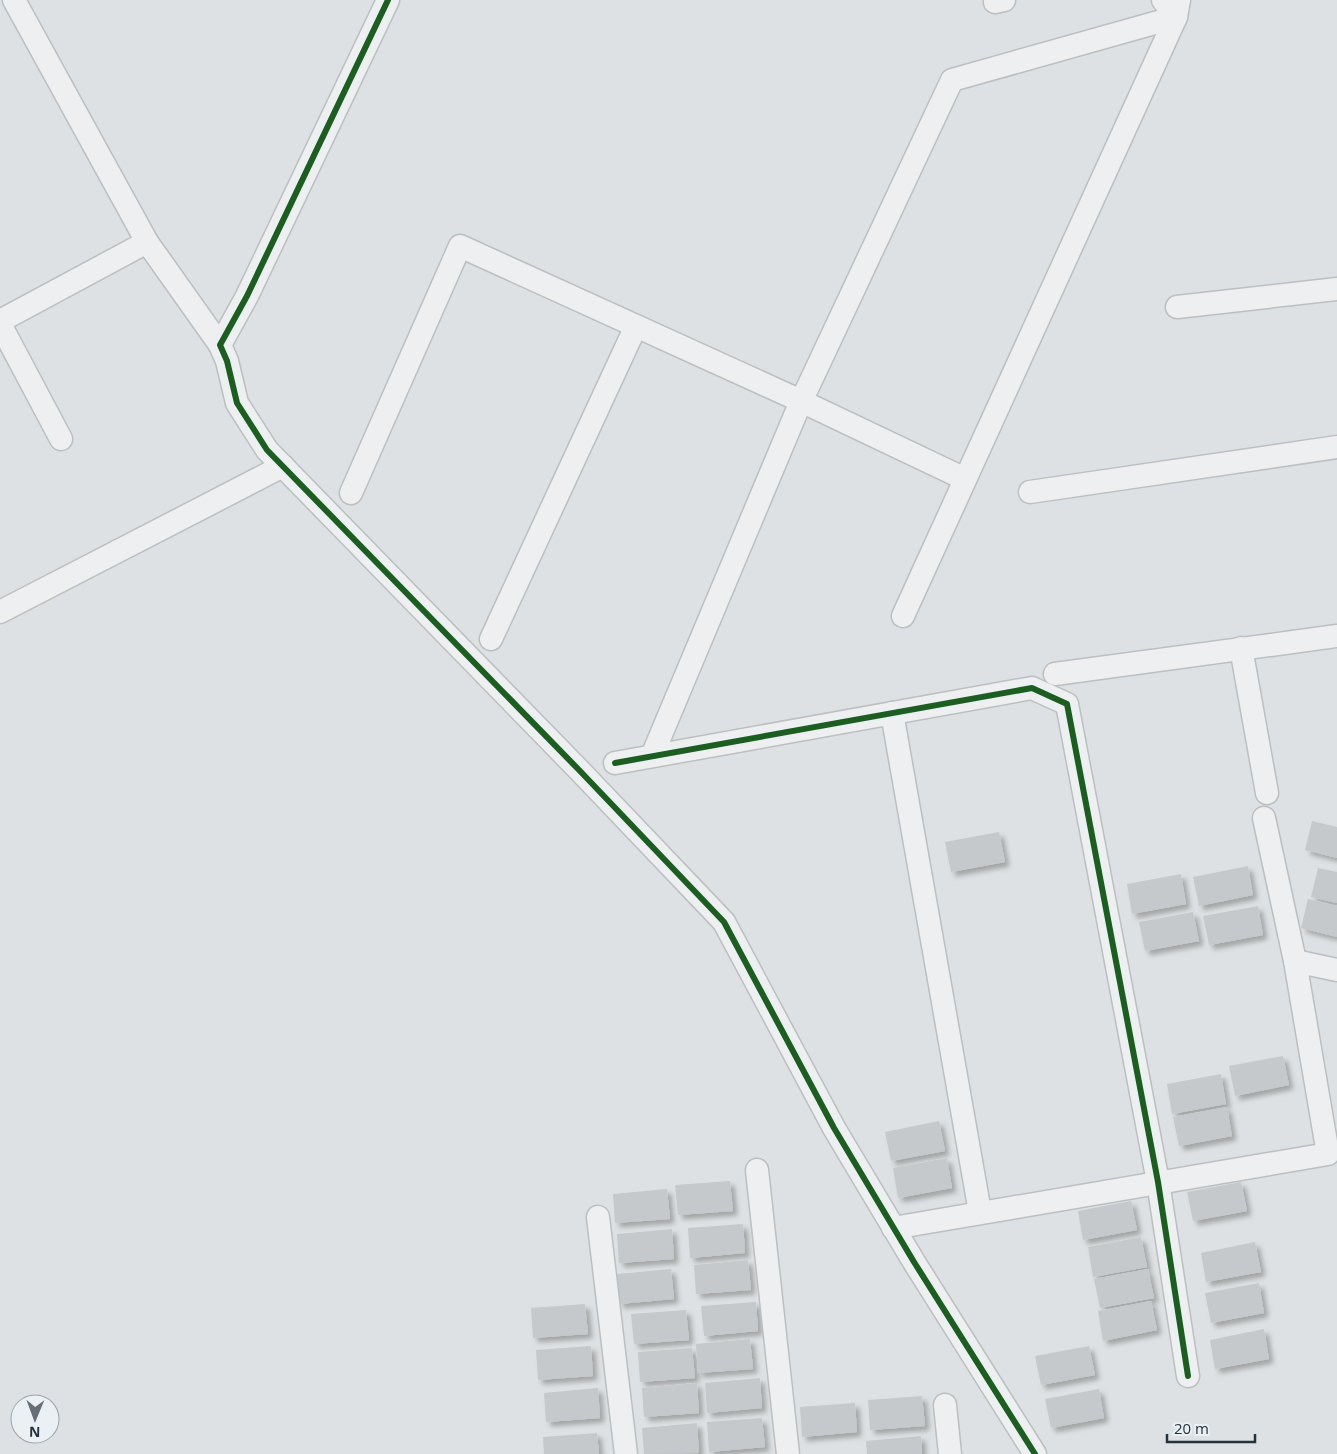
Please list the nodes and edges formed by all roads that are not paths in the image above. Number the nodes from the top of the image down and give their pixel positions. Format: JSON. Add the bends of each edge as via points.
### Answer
{"nodes":[{"id":1,"x":14,"y":0,"type":"edge"},
{"id":2,"x":388,"y":0,"type":"edge"},
{"id":3,"x":1173,"y":6,"type":"edge"},
{"id":4,"x":146,"y":242,"type":"junction"},
{"id":5,"x":1337,"y":289,"type":"edge"},
{"id":6,"x":1176,"y":307,"type":"dead end"},
{"id":7,"x":0,"y":323,"type":"edge"},
{"id":8,"x":636,"y":326,"type":"junction"},
{"id":9,"x":220,"y":345,"type":"junction"},
{"id":10,"x":801,"y":401,"type":"junction"},
{"id":11,"x":61,"y":439,"type":"dead end"},
{"id":12,"x":1337,"y":447,"type":"edge"},
{"id":13,"x":283,"y":466,"type":"junction"},
{"id":14,"x":965,"y":479,"type":"junction"},
{"id":15,"x":351,"y":492,"type":"dead end"},
{"id":16,"x":1030,"y":492,"type":"dead end"},
{"id":17,"x":0,"y":612,"type":"edge"},
{"id":18,"x":903,"y":616,"type":"dead end"},
{"id":19,"x":1337,"y":636,"type":"edge"},
{"id":20,"x":491,"y":639,"type":"dead end"},
{"id":21,"x":1241,"y":648,"type":"junction"},
{"id":22,"x":1056,"y":674,"type":"dead end"},
{"id":23,"x":892,"y":713,"type":"junction"},
{"id":24,"x":652,"y":756,"type":"junction"},
{"id":25,"x":615,"y":763,"type":"dead end"},
{"id":26,"x":1268,"y":793,"type":"dead end"},
{"id":27,"x":1264,"y":818,"type":"dead end"},
{"id":28,"x":1295,"y":961,"type":"junction"},
{"id":29,"x":1337,"y":970,"type":"edge"},
{"id":30,"x":757,"y":1170,"type":"dead end"},
{"id":31,"x":1158,"y":1182,"type":"junction"},
{"id":32,"x":980,"y":1212,"type":"junction"},
{"id":33,"x":598,"y":1217,"type":"dead end"},
{"id":34,"x":893,"y":1228,"type":"junction"},
{"id":35,"x":1188,"y":1376,"type":"dead end"},
{"id":36,"x":945,"y":1405,"type":"dead end"},
{"id":37,"x":626,"y":1454,"type":"edge"},
{"id":38,"x":788,"y":1454,"type":"edge"},
{"id":39,"x":950,"y":1454,"type":"edge"},
{"id":40,"x":1035,"y":1454,"type":"edge"}],
"edges":[{"from":1,"to":4,"type":"street"},
{"from":2,"to":9,"type":"street","via":[[247,296]]},
{"from":3,"to":10,"type":"street","via":[[952,80]]},
{"from":3,"to":14,"type":"street"},
{"from":4,"to":7,"type":"street"},
{"from":4,"to":9,"type":"street"},
{"from":5,"to":6,"type":"street"},
{"from":7,"to":11,"type":"street"},
{"from":8,"to":10,"type":"street"},
{"from":8,"to":15,"type":"street","via":[[460,246]]},
{"from":8,"to":20,"type":"street"},
{"from":9,"to":13,"type":"street","via":[[237,403],[267,450]]},
{"from":10,"to":14,"type":"street"},
{"from":10,"to":24,"type":"street"},
{"from":12,"to":16,"type":"street"},
{"from":13,"to":17,"type":"street"},
{"from":13,"to":34,"type":"street","via":[[724,922],[834,1128]]},
{"from":14,"to":18,"type":"street"},
{"from":19,"to":21,"type":"street"},
{"from":21,"to":22,"type":"street"},
{"from":21,"to":26,"type":"street"},
{"from":23,"to":24,"type":"street"},
{"from":23,"to":31,"type":"street","via":[[1032,688],[1067,704]]},
{"from":23,"to":32,"type":"street"},
{"from":24,"to":25,"type":"street"},
{"from":27,"to":28,"type":"street"},
{"from":28,"to":29,"type":"street"},
{"from":28,"to":31,"type":"street","via":[[1328,1154]]},
{"from":30,"to":38,"type":"street"},
{"from":31,"to":32,"type":"street"},
{"from":31,"to":35,"type":"street"},
{"from":32,"to":34,"type":"street"},
{"from":33,"to":37,"type":"street"},
{"from":34,"to":40,"type":"street"},
{"from":36,"to":39,"type":"street"}]}
